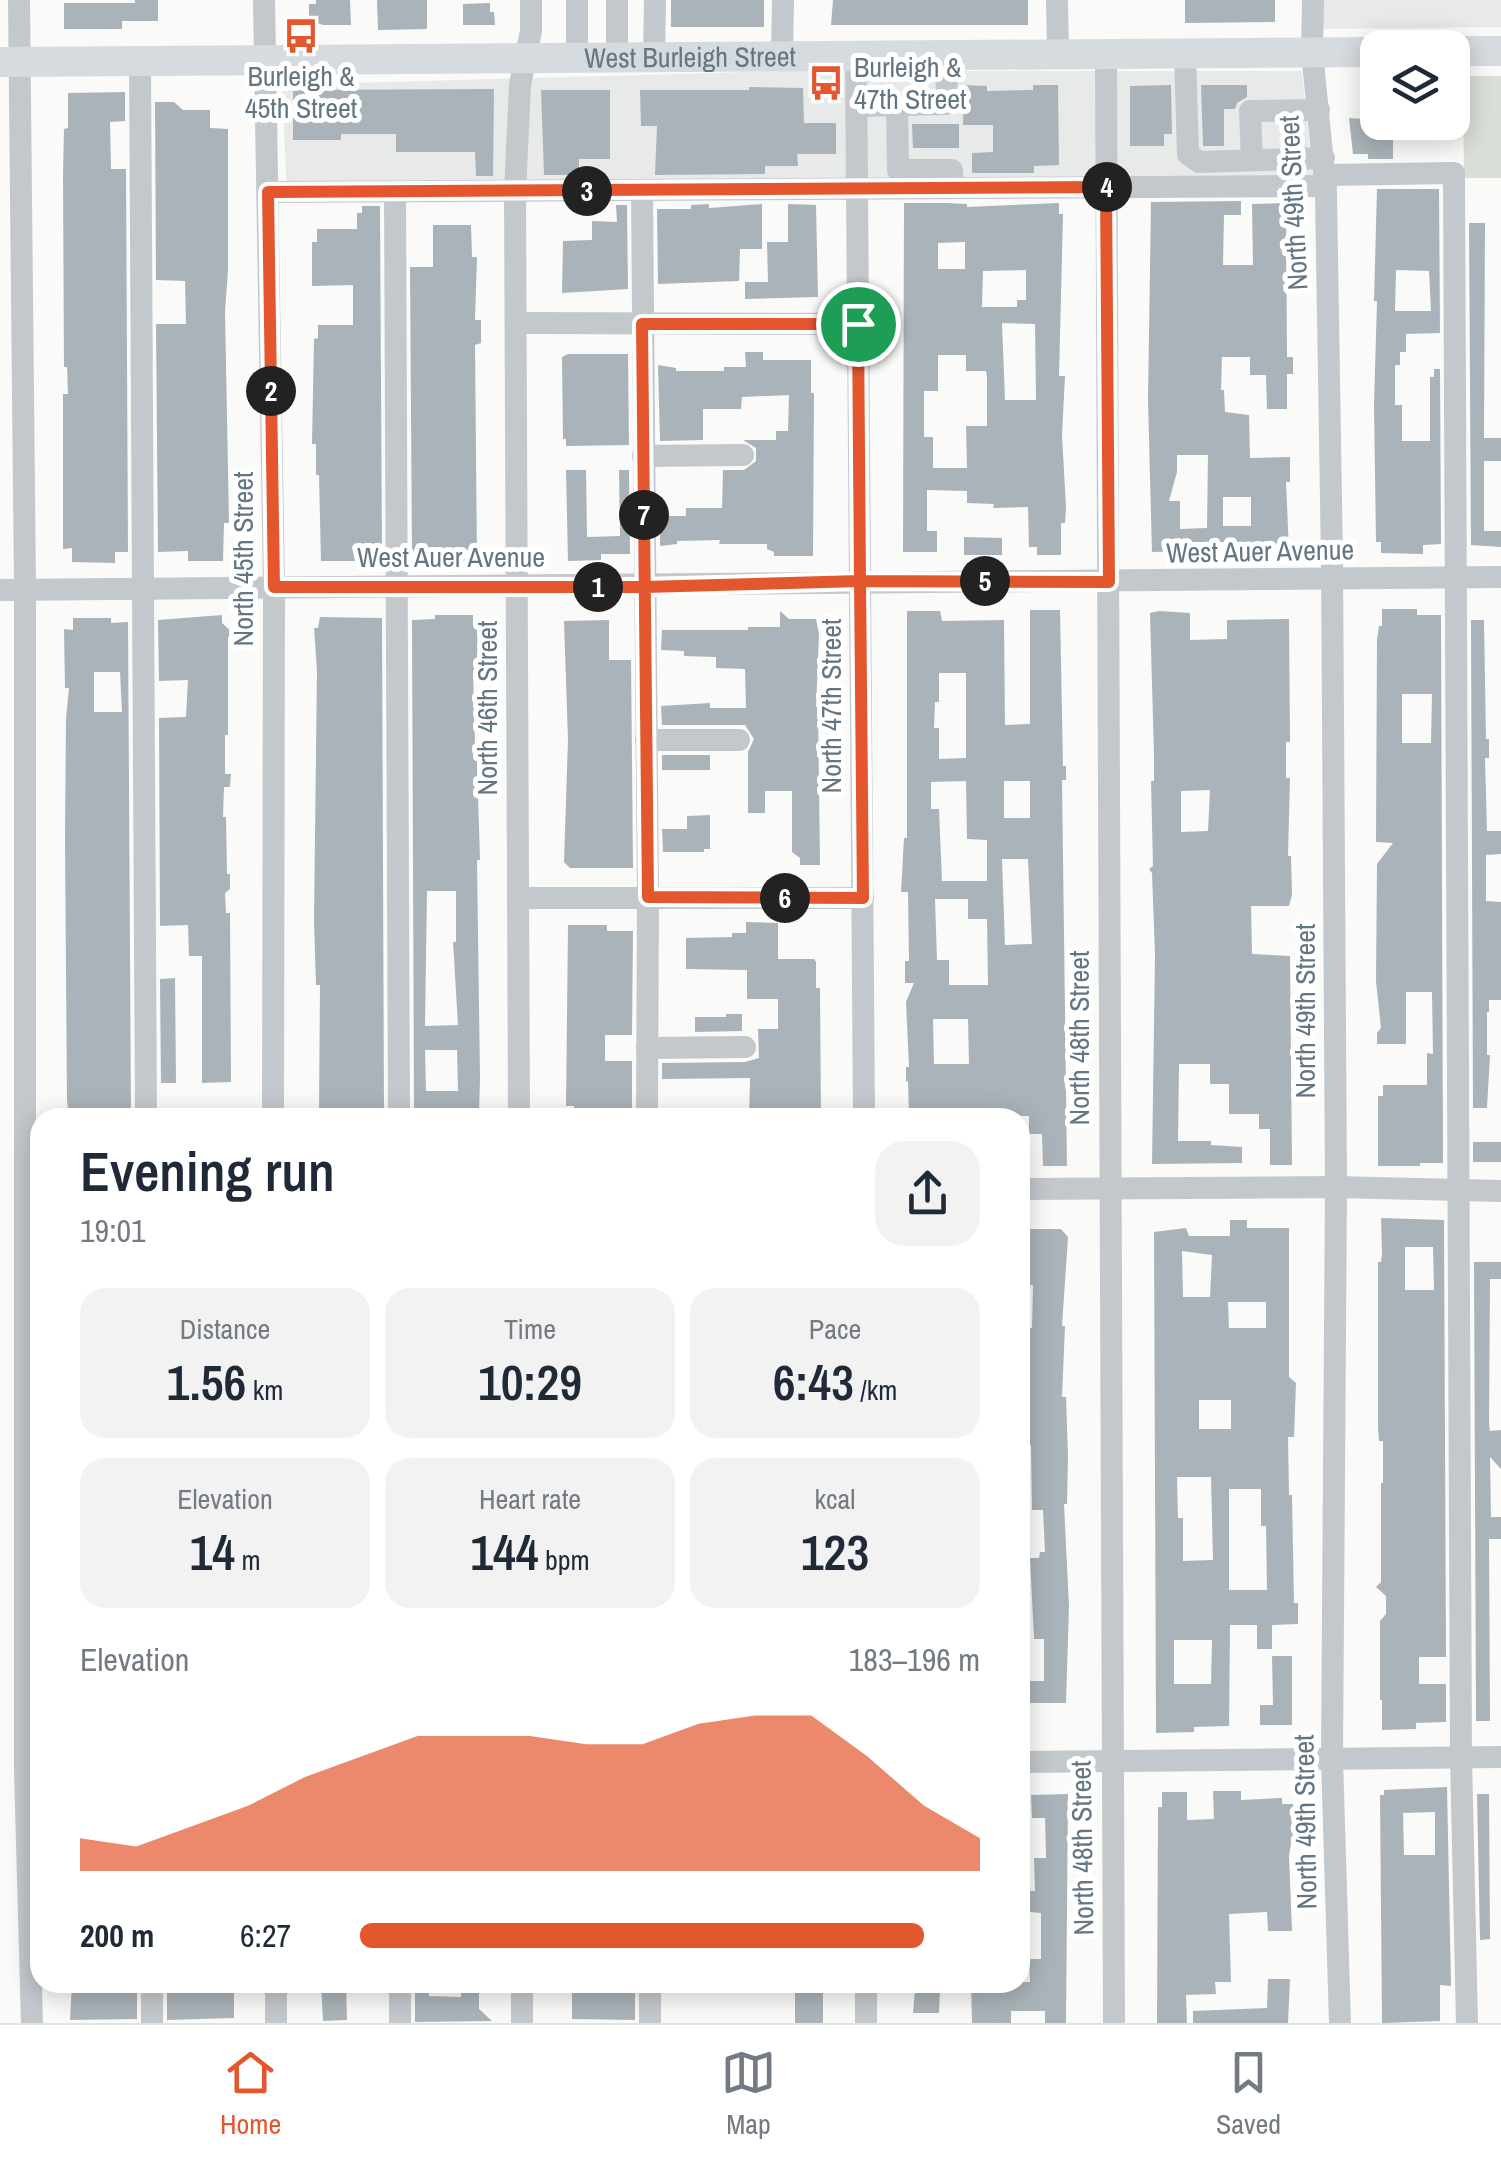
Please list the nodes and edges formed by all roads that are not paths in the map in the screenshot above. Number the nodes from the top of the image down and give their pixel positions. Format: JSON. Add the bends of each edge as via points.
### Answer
{"nodes":[{"id":1,"x":20,"y":0,"type":"edge"},
{"id":2,"x":264,"y":0,"type":"edge"},
{"id":3,"x":531,"y":0,"type":"edge"},
{"id":4,"x":578,"y":0,"type":"edge"},
{"id":5,"x":617,"y":0,"type":"edge"},
{"id":6,"x":655,"y":0,"type":"edge"},
{"id":7,"x":783,"y":0,"type":"edge"},
{"id":8,"x":1057,"y":0,"type":"edge"},
{"id":9,"x":1312,"y":0,"type":"edge"},
{"id":10,"x":1470,"y":51,"type":"edge"},
{"id":11,"x":1501,"y":51,"type":"edge"},
{"id":12,"x":1312,"y":52,"type":"junction"},
{"id":13,"x":1360,"y":52,"type":"edge"},
{"id":14,"x":1106,"y":53,"type":"junction"},
{"id":15,"x":1185,"y":53,"type":"junction"},
{"id":16,"x":782,"y":54,"type":"junction"},
{"id":17,"x":946,"y":54,"type":"junction"},
{"id":18,"x":1058,"y":54,"type":"junction"},
{"id":19,"x":617,"y":55,"type":"junction"},
{"id":20,"x":654,"y":55,"type":"junction"},
{"id":21,"x":856,"y":55,"type":"junction"},
{"id":22,"x":525,"y":56,"type":"junction"},
{"id":23,"x":577,"y":56,"type":"junction"},
{"id":24,"x":265,"y":59,"type":"junction"},
{"id":25,"x":140,"y":60,"type":"junction"},
{"id":26,"x":10,"y":61,"type":"edge"},
{"id":27,"x":897,"y":105,"type":"junction"},
{"id":28,"x":857,"y":106,"type":"junction"},
{"id":29,"x":1319,"y":110,"type":"junction"},
{"id":30,"x":1252,"y":160,"type":"junction"},
{"id":31,"x":1325,"y":173,"type":"junction"},
{"id":32,"x":898,"y":179,"type":"junction"},
{"id":33,"x":1106,"y":187,"type":"junction"},
{"id":34,"x":858,"y":189,"type":"junction"},
{"id":35,"x":642,"y":190,"type":"junction"},
{"id":36,"x":268,"y":192,"type":"junction"},
{"id":37,"x":394,"y":192,"type":"junction"},
{"id":38,"x":515,"y":192,"type":"junction"},
{"id":39,"x":516,"y":324,"type":"junction"},
{"id":40,"x":642,"y":324,"type":"junction"},
{"id":41,"x":858,"y":324,"type":"junction"},
{"id":42,"x":644,"y":456,"type":"junction"},
{"id":43,"x":743,"y":456,"type":"dead end"},
{"id":44,"x":1456,"y":578,"type":"junction"},
{"id":45,"x":1501,"y":578,"type":"edge"},
{"id":46,"x":1332,"y":580,"type":"junction"},
{"id":47,"x":860,"y":581,"type":"junction"},
{"id":48,"x":1109,"y":582,"type":"junction"},
{"id":49,"x":274,"y":587,"type":"junction"},
{"id":50,"x":396,"y":587,"type":"junction"},
{"id":51,"x":517,"y":587,"type":"junction"},
{"id":52,"x":644,"y":587,"type":"junction"},
{"id":53,"x":145,"y":588,"type":"junction"},
{"id":54,"x":25,"y":589,"type":"junction"},
{"id":55,"x":0,"y":590,"type":"edge"},
{"id":56,"x":646,"y":740,"type":"junction"},
{"id":57,"x":740,"y":740,"type":"dead end"},
{"id":58,"x":648,"y":897,"type":"junction"},
{"id":59,"x":518,"y":898,"type":"junction"},
{"id":60,"x":863,"y":898,"type":"junction"},
{"id":61,"x":647,"y":1048,"type":"junction"},
{"id":62,"x":745,"y":1048,"type":"dead end"},
{"id":63,"x":31,"y":1108,"type":"edge"},
{"id":64,"x":146,"y":1108,"type":"edge"},
{"id":65,"x":272,"y":1108,"type":"edge"},
{"id":66,"x":399,"y":1108,"type":"edge"},
{"id":67,"x":519,"y":1108,"type":"edge"},
{"id":68,"x":647,"y":1108,"type":"edge"},
{"id":69,"x":864,"y":1108,"type":"edge"},
{"id":70,"x":1110,"y":1188,"type":"junction"},
{"id":71,"x":1336,"y":1188,"type":"junction"},
{"id":72,"x":1030,"y":1190,"type":"edge"},
{"id":73,"x":1459,"y":1190,"type":"junction"},
{"id":74,"x":1501,"y":1191,"type":"edge"},
{"id":75,"x":0,"y":1198,"type":"edge"},
{"id":76,"x":30,"y":1198,"type":"edge"},
{"id":77,"x":1461,"y":1757,"type":"junction"},
{"id":78,"x":1501,"y":1757,"type":"edge"},
{"id":79,"x":1332,"y":1758,"type":"junction"},
{"id":80,"x":1111,"y":1761,"type":"junction"},
{"id":81,"x":1030,"y":1762,"type":"edge"},
{"id":82,"x":30,"y":1770,"type":"edge"},
{"id":83,"x":0,"y":1771,"type":"edge"},
{"id":84,"x":32,"y":1993,"type":"edge"},
{"id":85,"x":152,"y":1993,"type":"edge"},
{"id":86,"x":276,"y":1993,"type":"edge"},
{"id":87,"x":400,"y":1993,"type":"edge"},
{"id":88,"x":522,"y":1993,"type":"edge"},
{"id":89,"x":650,"y":1993,"type":"edge"},
{"id":90,"x":866,"y":1993,"type":"edge"},
{"id":91,"x":32,"y":2023,"type":"edge"},
{"id":92,"x":152,"y":2023,"type":"edge"},
{"id":93,"x":276,"y":2023,"type":"edge"},
{"id":94,"x":400,"y":2023,"type":"edge"},
{"id":95,"x":522,"y":2023,"type":"edge"},
{"id":96,"x":650,"y":2023,"type":"edge"},
{"id":97,"x":866,"y":2023,"type":"edge"},
{"id":98,"x":1114,"y":2023,"type":"edge"},
{"id":99,"x":1340,"y":2023,"type":"edge"},
{"id":100,"x":1466,"y":2023,"type":"edge"}],
"edges":[{"from":1,"to":26,"type":"street"},
{"from":2,"to":24,"type":"street","name":"North 45th Street"},
{"from":3,"to":22,"type":"street","name":"North 46th Street"},
{"from":4,"to":23,"type":"street"},
{"from":5,"to":19,"type":"street"},
{"from":6,"to":20,"type":"street"},
{"from":7,"to":16,"type":"street"},
{"from":8,"to":18,"type":"street"},
{"from":9,"to":12,"type":"street","name":"North 49th Street"},
{"from":10,"to":11,"type":"main road"},
{"from":12,"to":13,"type":"main road","name":"West Burleigh Street"},
{"from":12,"to":15,"type":"main road","name":"West Burleigh Street"},
{"from":12,"to":29,"type":"street","name":"North 49th Street"},
{"from":14,"to":15,"type":"main road","name":"West Burleigh Street"},
{"from":14,"to":18,"type":"main road","name":"West Burleigh Street"},
{"from":14,"to":33,"type":"street","name":"North 48th Street"},
{"from":15,"to":30,"type":"street","via":[[1188,154],[1198,162]]},
{"from":16,"to":20,"type":"main road","name":"West Burleigh Street"},
{"from":16,"to":21,"type":"main road","name":"West Burleigh Street"},
{"from":17,"to":18,"type":"main road","name":"West Burleigh Street"},
{"from":17,"to":21,"type":"main road","name":"West Burleigh Street"},
{"from":17,"to":27,"type":"street","via":[[947,104]]},
{"from":19,"to":20,"type":"main road","name":"West Burleigh Street"},
{"from":19,"to":23,"type":"main road","name":"West Burleigh Street"},
{"from":21,"to":28,"type":"street","name":"North 47th Street"},
{"from":22,"to":23,"type":"main road","name":"West Burleigh Street"},
{"from":22,"to":24,"type":"main road","name":"West Burleigh Street"},
{"from":22,"to":38,"type":"street","name":"North 46th Street"},
{"from":24,"to":25,"type":"main road","name":"West Burleigh Street"},
{"from":24,"to":36,"type":"street","name":"North 45th Street"},
{"from":25,"to":26,"type":"main road","name":"West Burleigh Street"},
{"from":25,"to":53,"type":"street"},
{"from":26,"to":54,"type":"street"},
{"from":27,"to":28,"type":"street"},
{"from":27,"to":32,"type":"street"},
{"from":28,"to":34,"type":"street","name":"North 47th Street"},
{"from":29,"to":30,"type":"street","via":[[1250,111]]},
{"from":29,"to":31,"type":"street","name":"North 49th Street"},
{"from":30,"to":31,"type":"street"},
{"from":31,"to":33,"type":"street"},
{"from":31,"to":44,"type":"street","via":[[1454,173]]},
{"from":31,"to":46,"type":"street","name":"North 49th Street"},
{"from":32,"to":33,"type":"street","via":[[953,188]]},
{"from":32,"to":34,"type":"street"},
{"from":33,"to":48,"type":"street","name":"North 48th Street"},
{"from":34,"to":35,"type":"street"},
{"from":34,"to":41,"type":"street","name":"North 47th Street"},
{"from":35,"to":38,"type":"street"},
{"from":35,"to":40,"type":"street"},
{"from":36,"to":37,"type":"street"},
{"from":36,"to":49,"type":"street","name":"North 45th Street"},
{"from":37,"to":38,"type":"street"},
{"from":37,"to":50,"type":"street"},
{"from":38,"to":39,"type":"street","name":"North 46th Street"},
{"from":39,"to":40,"type":"street"},
{"from":39,"to":51,"type":"street","name":"North 46th Street"},
{"from":40,"to":41,"type":"street"},
{"from":40,"to":42,"type":"street"},
{"from":41,"to":47,"type":"street","name":"North 47th Street"},
{"from":42,"to":43,"type":"street"},
{"from":42,"to":52,"type":"street"},
{"from":44,"to":45,"type":"street","name":"West Auer Avenue"},
{"from":44,"to":46,"type":"street","name":"West Auer Avenue"},
{"from":44,"to":73,"type":"street"},
{"from":46,"to":48,"type":"street","name":"West Auer Avenue"},
{"from":46,"to":71,"type":"street","name":"North 49th Street"},
{"from":47,"to":48,"type":"street","name":"West Auer Avenue"},
{"from":47,"to":52,"type":"street","name":"West Auer Avenue"},
{"from":47,"to":60,"type":"street","name":"North 47th Street"},
{"from":48,"to":70,"type":"street","name":"North 48th Street"},
{"from":49,"to":50,"type":"street","name":"West Auer Avenue"},
{"from":49,"to":53,"type":"street","name":"West Auer Avenue"},
{"from":49,"to":65,"type":"street","name":"North 45th Street"},
{"from":50,"to":51,"type":"street","name":"West Auer Avenue"},
{"from":50,"to":66,"type":"street"},
{"from":51,"to":52,"type":"street","name":"West Auer Avenue"},
{"from":51,"to":59,"type":"street","name":"North 46th Street"},
{"from":52,"to":56,"type":"street"},
{"from":53,"to":54,"type":"street","name":"West Auer Avenue"},
{"from":53,"to":64,"type":"street"},
{"from":54,"to":55,"type":"street","name":"West Auer Avenue"},
{"from":54,"to":63,"type":"street"},
{"from":56,"to":57,"type":"street"},
{"from":56,"to":58,"type":"street"},
{"from":58,"to":59,"type":"street"},
{"from":58,"to":60,"type":"street"},
{"from":58,"to":61,"type":"street"},
{"from":59,"to":67,"type":"street","name":"North 46th Street"},
{"from":60,"to":69,"type":"street","name":"North 47th Street"},
{"from":61,"to":62,"type":"street"},
{"from":61,"to":68,"type":"street"},
{"from":70,"to":71,"type":"street"},
{"from":70,"to":72,"type":"street"},
{"from":70,"to":80,"type":"street","name":"North 48th Street"},
{"from":71,"to":73,"type":"street"},
{"from":71,"to":79,"type":"street","name":"North 49th Street"},
{"from":73,"to":74,"type":"street"},
{"from":73,"to":77,"type":"street"},
{"from":75,"to":76,"type":"street"},
{"from":77,"to":78,"type":"street"},
{"from":77,"to":79,"type":"street"},
{"from":77,"to":100,"type":"street"},
{"from":79,"to":80,"type":"street"},
{"from":79,"to":99,"type":"street","name":"North 49th Street"},
{"from":80,"to":81,"type":"street"},
{"from":80,"to":98,"type":"street","name":"North 48th Street"},
{"from":82,"to":83,"type":"street"},
{"from":84,"to":91,"type":"street"},
{"from":85,"to":92,"type":"street"},
{"from":86,"to":93,"type":"street"},
{"from":87,"to":94,"type":"street"},
{"from":88,"to":95,"type":"street"},
{"from":89,"to":96,"type":"street"},
{"from":90,"to":97,"type":"street"}]}
